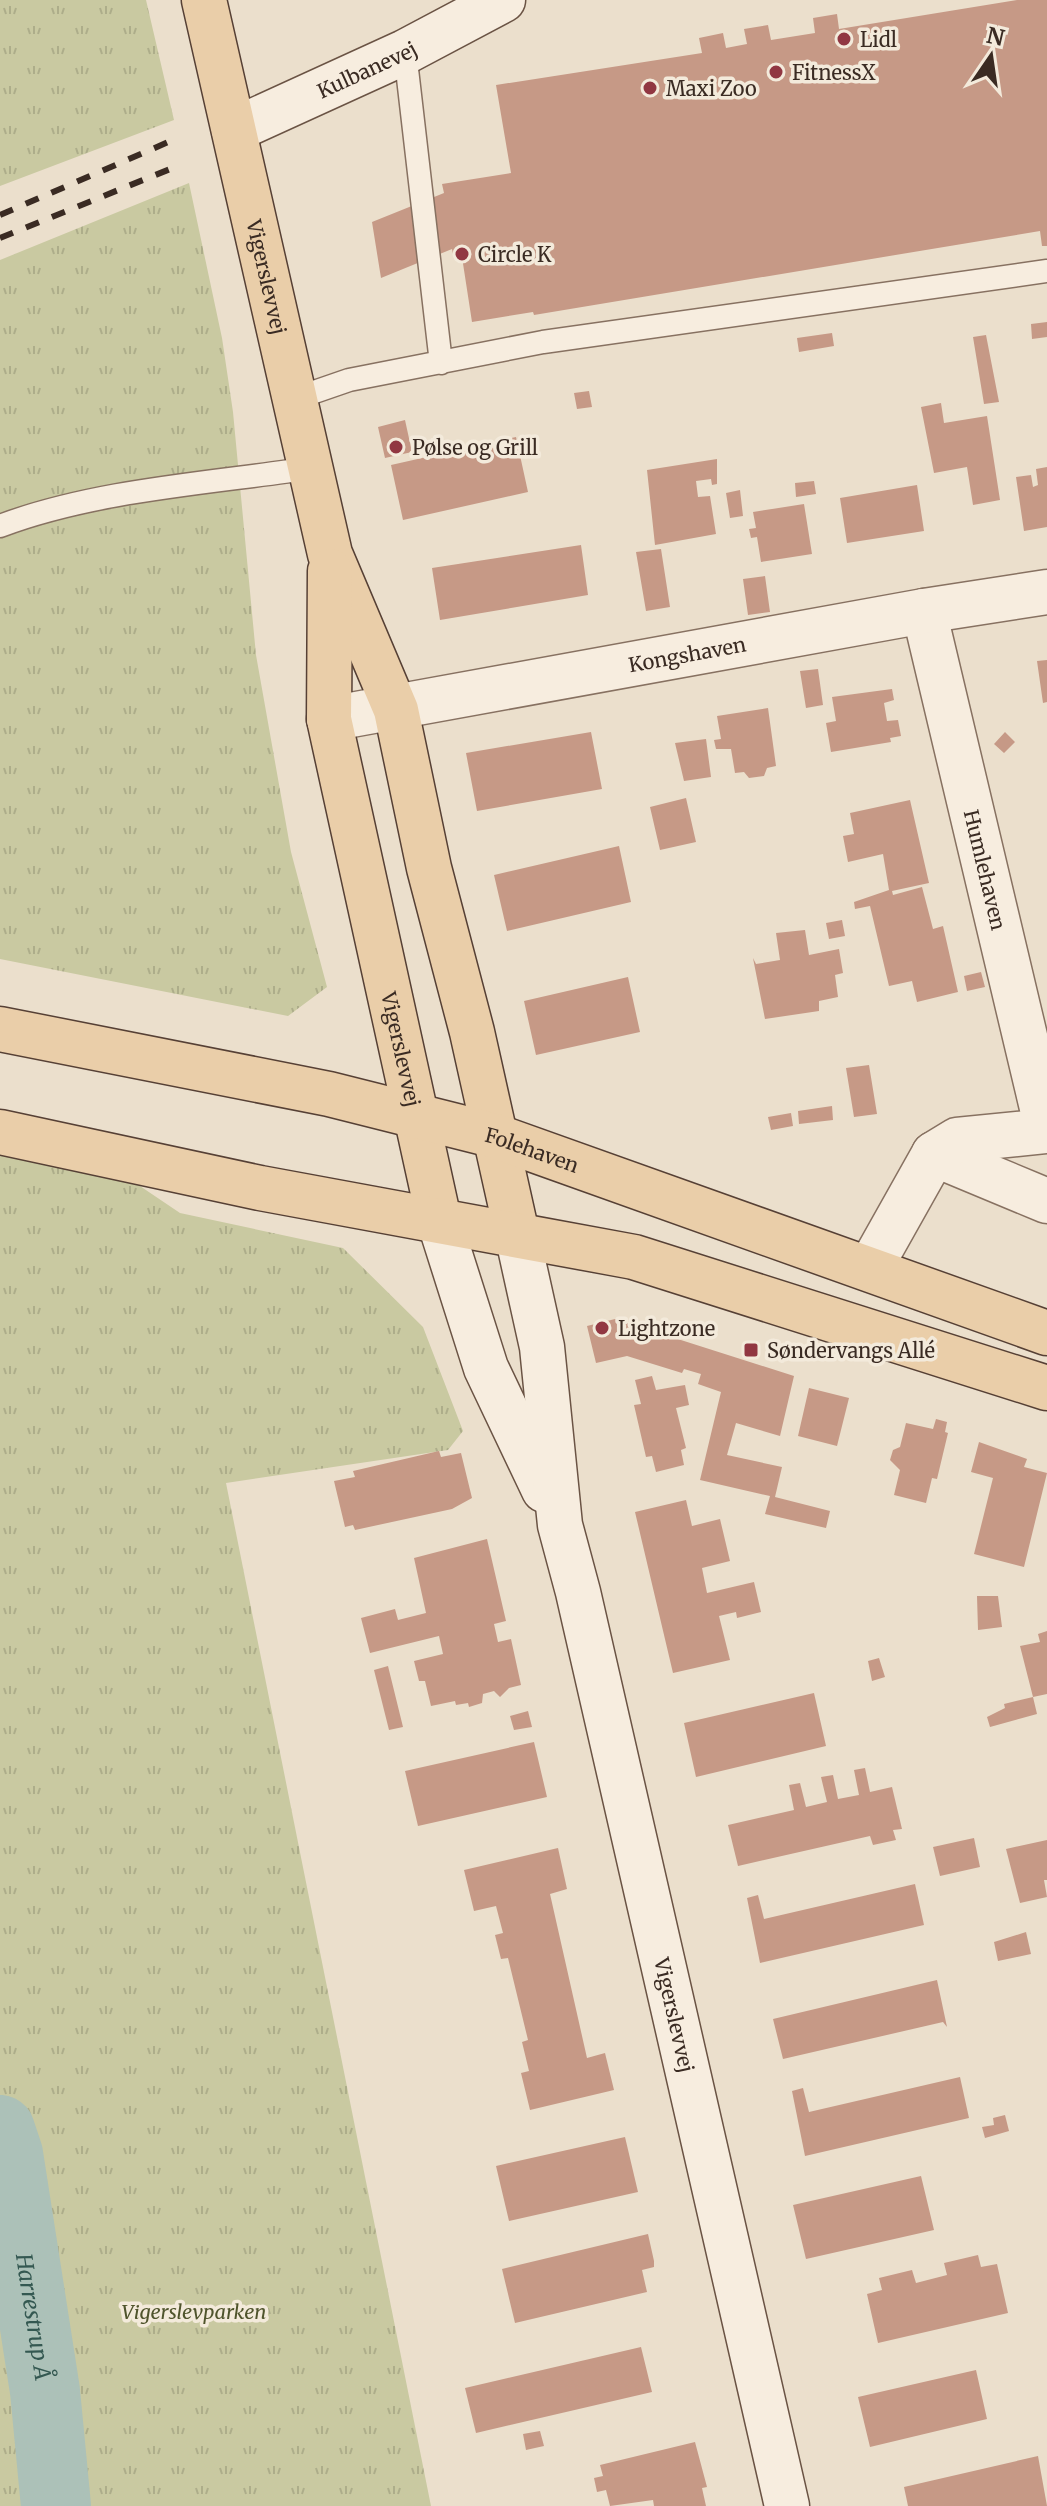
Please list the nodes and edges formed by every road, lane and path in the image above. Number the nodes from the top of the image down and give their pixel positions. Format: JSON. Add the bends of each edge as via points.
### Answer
{"nodes":[{"id":1,"x":204,"y":0,"type":"edge"},
{"id":2,"x":498,"y":1,"type":"edge"},
{"id":3,"x":405,"y":52,"type":"junction"},
{"id":4,"x":234,"y":130,"type":"junction"},
{"id":5,"x":1047,"y":271,"type":"edge"},
{"id":6,"x":441,"y":363,"type":"junction"},
{"id":7,"x":294,"y":399,"type":"junction"},
{"id":8,"x":312,"y":468,"type":"junction"},
{"id":9,"x":0,"y":526,"type":"edge"},
{"id":10,"x":330,"y":554,"type":"junction"},
{"id":11,"x":1047,"y":592,"type":"edge"},
{"id":12,"x":924,"y":611,"type":"junction"},
{"id":13,"x":396,"y":710,"type":"junction"},
{"id":14,"x":329,"y":719,"type":"junction"},
{"id":15,"x":0,"y":1029,"type":"edge"},
{"id":16,"x":414,"y":1113,"type":"junction"},
{"id":17,"x":1047,"y":1130,"type":"edge"},
{"id":18,"x":0,"y":1132,"type":"edge"},
{"id":19,"x":492,"y":1135,"type":"junction"},
{"id":20,"x":934,"y":1154,"type":"junction"},
{"id":21,"x":1047,"y":1201,"type":"edge"},
{"id":22,"x":439,"y":1220,"type":"junction"},
{"id":23,"x":517,"y":1234,"type":"junction"},
{"id":24,"x":870,"y":1268,"type":"junction"},
{"id":25,"x":1047,"y":1333,"type":"edge"},
{"id":26,"x":1047,"y":1388,"type":"edge"},
{"id":27,"x":560,"y":1525,"type":"junction"},
{"id":28,"x":787,"y":2506,"type":"edge"}],
"edges":[{"from":1,"to":4,"type":"main road","name":"Vigerslevvej"},
{"from":2,"to":3,"type":"street","name":"Kulbanevej"},
{"from":3,"to":4,"type":"street","name":"Kulbanevej"},
{"from":3,"to":6,"type":"lane"},
{"from":4,"to":7,"type":"main road","name":"Vigerslevvej"},
{"from":5,"to":6,"type":"lane","via":[[543,342]]},
{"from":6,"to":7,"type":"lane","via":[[349,380]]},
{"from":7,"to":8,"type":"main road","name":"Vigerslevvej"},
{"from":8,"to":9,"type":"lane","via":[[116,498]]},
{"from":8,"to":10,"type":"main road","name":"Vigerslevvej"},
{"from":10,"to":13,"type":"main road","name":"Vigerslevvej"},
{"from":10,"to":14,"type":"main road","name":"Vigerslevvej"},
{"from":11,"to":12,"type":"street","name":"Kongshaven"},
{"from":12,"to":13,"type":"street","name":"Kongshaven"},
{"from":12,"to":17,"type":"street","name":"Humlehaven"},
{"from":13,"to":14,"type":"street","name":"Kongshaven"},
{"from":13,"to":19,"type":"main road","name":"Vigerslevvej"},
{"from":14,"to":16,"type":"main road","name":"Vigerslevvej"},
{"from":15,"to":16,"type":"main road","name":"Folehaven"},
{"from":16,"to":19,"type":"main road","name":"Folehaven"},
{"from":16,"to":22,"type":"main road","name":"Vigerslevvej"},
{"from":17,"to":20,"type":"street","via":[[957,1140]]},
{"from":18,"to":22,"type":"main road"},
{"from":19,"to":23,"type":"main road","name":"Vigerslevvej"},
{"from":19,"to":24,"type":"main road","name":"Folehaven"},
{"from":20,"to":21,"type":"street"},
{"from":20,"to":24,"type":"street"},
{"from":22,"to":23,"type":"main road"},
{"from":22,"to":27,"type":"street","name":"Vigerslevvej","via":[[486,1368]]},
{"from":23,"to":26,"type":"main road","via":[[634,1257]]},
{"from":23,"to":27,"type":"street","name":"Vigerslevvej","via":[[542,1347]]},
{"from":24,"to":25,"type":"main road","name":"Folehaven"},
{"from":27,"to":28,"type":"street","name":"Vigerslevvej"}]}
